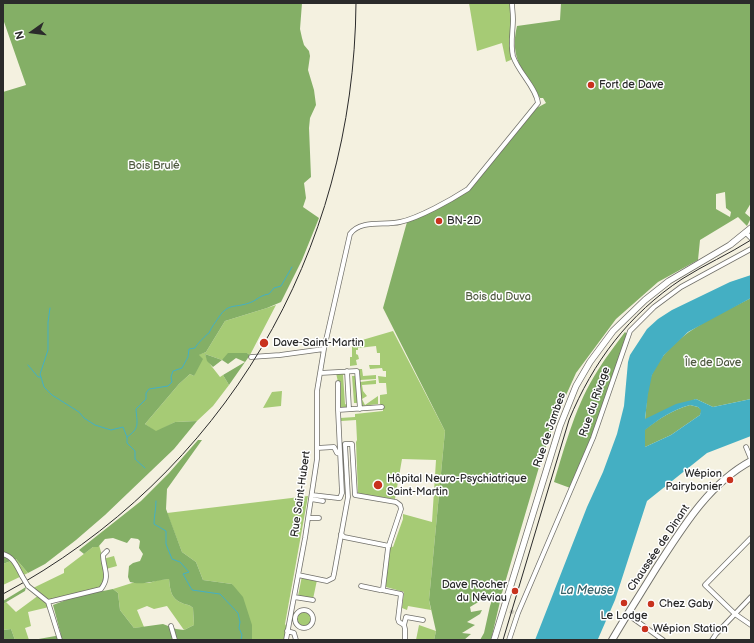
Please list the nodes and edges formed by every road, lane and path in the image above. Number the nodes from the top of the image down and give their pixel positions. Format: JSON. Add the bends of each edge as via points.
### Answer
{"nodes":[{"id":1,"x":512,"y":3,"type":"edge"},
{"id":2,"x":751,"y":228,"type":"edge"},
{"id":3,"x":746,"y":233,"type":"junction"},
{"id":4,"x":751,"y":238,"type":"edge"},
{"id":5,"x":751,"y":249,"type":"edge"},
{"id":6,"x":324,"y":349,"type":"junction"},
{"id":7,"x":251,"y":357,"type":"dead end"},
{"id":8,"x":347,"y":371,"type":"junction"},
{"id":9,"x":320,"y":373,"type":"junction"},
{"id":10,"x":338,"y":384,"type":"dead end"},
{"id":11,"x":382,"y":407,"type":"dead end"},
{"id":12,"x":349,"y":409,"type":"junction"},
{"id":13,"x":360,"y":409,"type":"junction"},
{"id":14,"x":338,"y":410,"type":"junction"},
{"id":15,"x":746,"y":447,"type":"dead end"},
{"id":16,"x":317,"y":448,"type":"junction"},
{"id":17,"x":340,"y":454,"type":"junction"},
{"id":18,"x":751,"y":460,"type":"edge"},
{"id":19,"x":342,"y":491,"type":"junction"},
{"id":20,"x":348,"y":493,"type":"junction"},
{"id":21,"x":355,"y":495,"type":"junction"},
{"id":22,"x":311,"y":497,"type":"junction"},
{"id":23,"x":340,"y":498,"type":"junction"},
{"id":24,"x":347,"y":500,"type":"junction"},
{"id":25,"x":323,"y":501,"type":"dead end"},
{"id":26,"x":308,"y":518,"type":"junction"},
{"id":27,"x":319,"y":518,"type":"dead end"},
{"id":28,"x":341,"y":534,"type":"junction"},
{"id":29,"x":751,"y":538,"type":"edge"},
{"id":30,"x":389,"y":546,"type":"junction"},
{"id":31,"x":107,"y":551,"type":"dead end"},
{"id":32,"x":3,"y":554,"type":"edge"},
{"id":33,"x":298,"y":575,"type":"junction"},
{"id":34,"x":361,"y":586,"type":"dead end"},
{"id":35,"x":382,"y":590,"type":"junction"},
{"id":36,"x":294,"y":597,"type":"junction"},
{"id":37,"x":751,"y":597,"type":"edge"},
{"id":38,"x":313,"y":600,"type":"dead end"},
{"id":39,"x":48,"y":602,"type":"junction"},
{"id":40,"x":627,"y":614,"type":"junction"},
{"id":41,"x":735,"y":614,"type":"junction"},
{"id":42,"x":292,"y":618,"type":"junction"},
{"id":43,"x":423,"y":620,"type":"dead end"},
{"id":44,"x":404,"y":625,"type":"junction"},
{"id":45,"x":751,"y":625,"type":"edge"},
{"id":46,"x":171,"y":626,"type":"dead end"},
{"id":47,"x":287,"y":631,"type":"junction"},
{"id":48,"x":60,"y":640,"type":"edge"},
{"id":49,"x":175,"y":640,"type":"edge"},
{"id":50,"x":286,"y":640,"type":"edge"},
{"id":51,"x":296,"y":640,"type":"edge"},
{"id":52,"x":405,"y":640,"type":"edge"},
{"id":53,"x":494,"y":640,"type":"edge"},
{"id":54,"x":509,"y":640,"type":"edge"},
{"id":55,"x":612,"y":640,"type":"edge"},
{"id":56,"x":663,"y":640,"type":"edge"},
{"id":57,"x":712,"y":640,"type":"edge"}],
"edges":[{"from":1,"to":6,"type":"street","name":"Rue Saint-Hubert","via":[[513,55],[540,102],[468,189],[409,220],[354,228],[350,234]]},
{"from":2,"to":3,"type":"main road","name":"Rue de Jambes"},
{"from":3,"to":4,"type":"street"},
{"from":3,"to":53,"type":"main road","name":"Rue de Jambes","via":[[669,281],[645,300],[613,331],[590,362],[576,386],[562,420],[507,610]]},
{"from":5,"to":54,"type":"street","name":"Rue du Rivage","via":[[681,287],[654,307],[630,331],[593,438],[516,613]]},
{"from":6,"to":7,"type":"street"},
{"from":6,"to":9,"type":"street","name":"Rue Saint-Hubert"},
{"from":8,"to":9,"type":"street"},
{"from":8,"to":12,"type":"street"},
{"from":8,"to":13,"type":"street","via":[[357,371]]},
{"from":9,"to":16,"type":"street","name":"Rue Saint-Hubert","via":[[317,391]]},
{"from":10,"to":14,"type":"street"},
{"from":11,"to":13,"type":"street"},
{"from":12,"to":13,"type":"street"},
{"from":12,"to":14,"type":"street"},
{"from":14,"to":17,"type":"street"},
{"from":15,"to":18,"type":"street"},
{"from":16,"to":17,"type":"street","via":[[334,447]]},
{"from":16,"to":22,"type":"street","name":"Rue Saint-Hubert"},
{"from":17,"to":19,"type":"street"},
{"from":18,"to":40,"type":"main road","name":"Chaussée de Dinant","via":[[730,475],[699,505]]},
{"from":19,"to":20,"type":"street"},
{"from":19,"to":23,"type":"street"},
{"from":20,"to":21,"type":"street"},
{"from":20,"to":21,"type":"street","via":[[345,444],[352,444]]},
{"from":20,"to":24,"type":"street"},
{"from":21,"to":30,"type":"street","via":[[396,502],[400,505],[400,514]]},
{"from":22,"to":23,"type":"street"},
{"from":22,"to":25,"type":"street"},
{"from":22,"to":26,"type":"street","name":"Rue Saint-Hubert"},
{"from":23,"to":24,"type":"street"},
{"from":24,"to":28,"type":"street"},
{"from":26,"to":27,"type":"street"},
{"from":26,"to":33,"type":"street","name":"Rue Saint-Hubert"},
{"from":28,"to":30,"type":"street","via":[[344,537]]},
{"from":28,"to":33,"type":"street","via":[[332,578],[327,581]]},
{"from":29,"to":41,"type":"street","via":[[705,585]]},
{"from":30,"to":35,"type":"street"},
{"from":31,"to":39,"type":"street","via":[[103,555],[107,572],[101,589]]},
{"from":32,"to":39,"type":"street","bridge":true,"via":[[14,561],[28,586]]},
{"from":33,"to":36,"type":"street","name":"Rue Saint-Hubert"},
{"from":34,"to":35,"type":"street"},
{"from":35,"to":44,"type":"street","via":[[401,594],[398,619]]},
{"from":36,"to":38,"type":"street"},
{"from":36,"to":42,"type":"street","name":"Rue Saint-Hubert"},
{"from":37,"to":41,"type":"street"},
{"from":39,"to":48,"type":"street"},
{"from":40,"to":55,"type":"main road","name":"Chaussée de Dinant"},
{"from":40,"to":56,"type":"street"},
{"from":41,"to":45,"type":"street"},
{"from":41,"to":57,"type":"street"},
{"from":42,"to":42,"type":"street","via":[[301,628],[306,628],[312,621],[310,613],[305,610]]},
{"from":42,"to":47,"type":"street","name":"Rue Saint-Hubert"},
{"from":43,"to":44,"type":"street","via":[[406,617]]},
{"from":44,"to":52,"type":"street"},
{"from":46,"to":49,"type":"street"},
{"from":47,"to":50,"type":"street","name":"Rue Saint-Hubert"},
{"from":47,"to":51,"type":"street","via":[[294,633]]}]}
